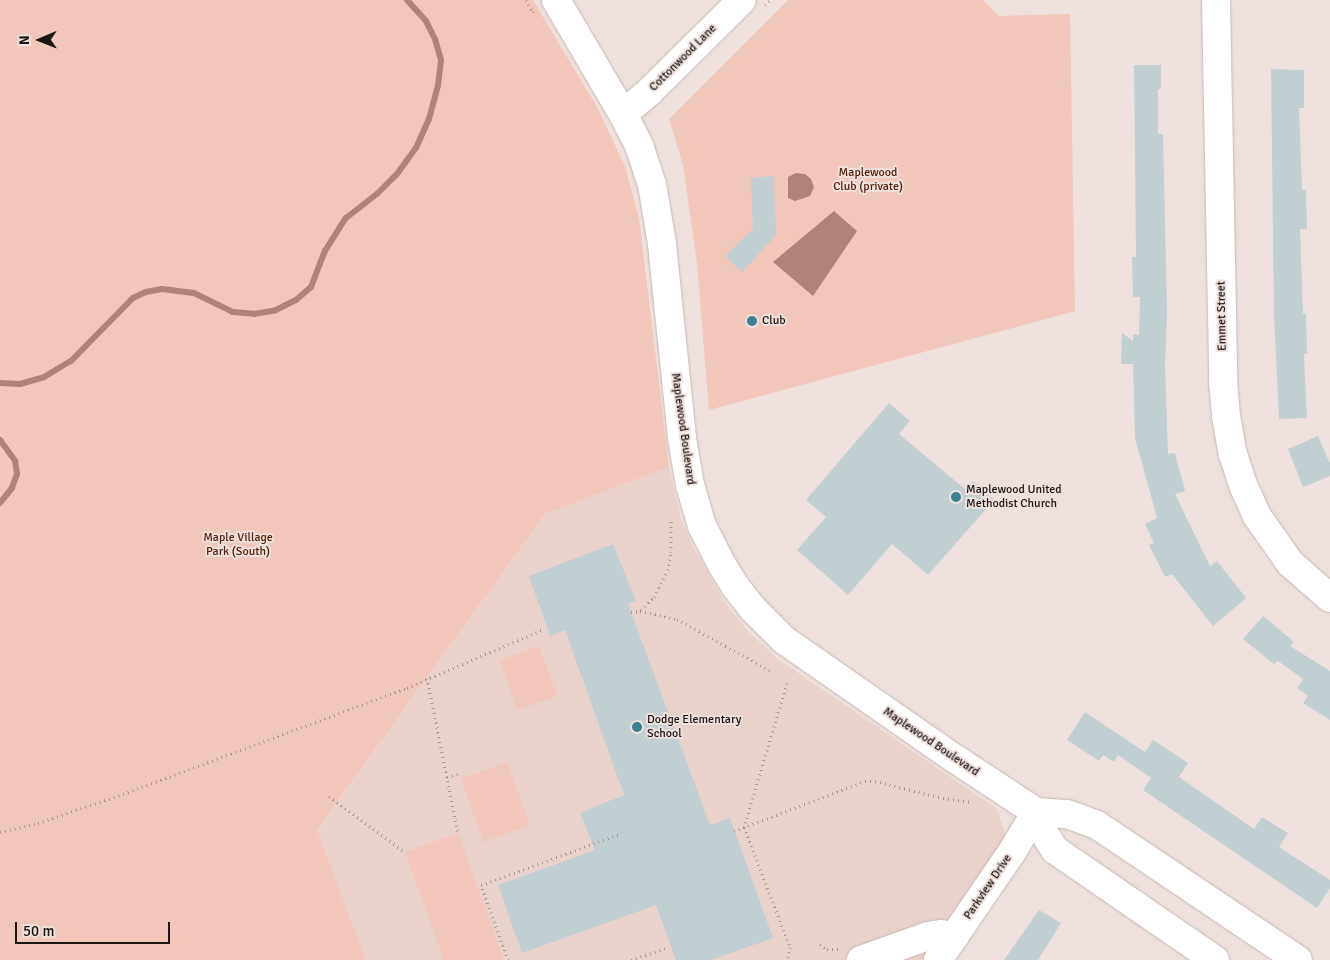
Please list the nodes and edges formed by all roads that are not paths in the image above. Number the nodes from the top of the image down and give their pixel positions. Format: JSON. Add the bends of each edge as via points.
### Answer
{"nodes":[{"id":1,"x":742,"y":0,"type":"edge"},
{"id":2,"x":1216,"y":0,"type":"edge"},
{"id":3,"x":544,"y":6,"type":"edge"},
{"id":4,"x":623,"y":114,"type":"junction"},
{"id":5,"x":1330,"y":598,"type":"edge"},
{"id":6,"x":1036,"y":812,"type":"junction"},
{"id":7,"x":955,"y":936,"type":"junction"},
{"id":8,"x":853,"y":954,"type":"edge"},
{"id":9,"x":1288,"y":957,"type":"edge"},
{"id":10,"x":938,"y":960,"type":"edge"},
{"id":11,"x":1215,"y":960,"type":"edge"}],
"edges":[{"from":1,"to":4,"type":"street","name":"Cottonwood Lane"},
{"from":2,"to":5,"type":"street","name":"Emmet Street","via":[[1222,371],[1233,454],[1258,516],[1290,563]]},
{"from":3,"to":4,"type":"street","name":"Maplewood Boulevard"},
{"from":4,"to":6,"type":"street","name":"Maplewood Boulevard","via":[[646,167],[655,202],[690,484],[702,526],[722,565],[753,609],[784,640]]},
{"from":6,"to":7,"type":"street","name":"Parkview Drive"},
{"from":6,"to":9,"type":"street","name":"Maplewood Boulevard","via":[[1067,814],[1097,825]]},
{"from":6,"to":11,"type":"street","via":[[1042,830],[1055,850]]},
{"from":7,"to":8,"type":"street","via":[[928,936]]},
{"from":7,"to":10,"type":"street","name":"Parkview Drive"}]}
